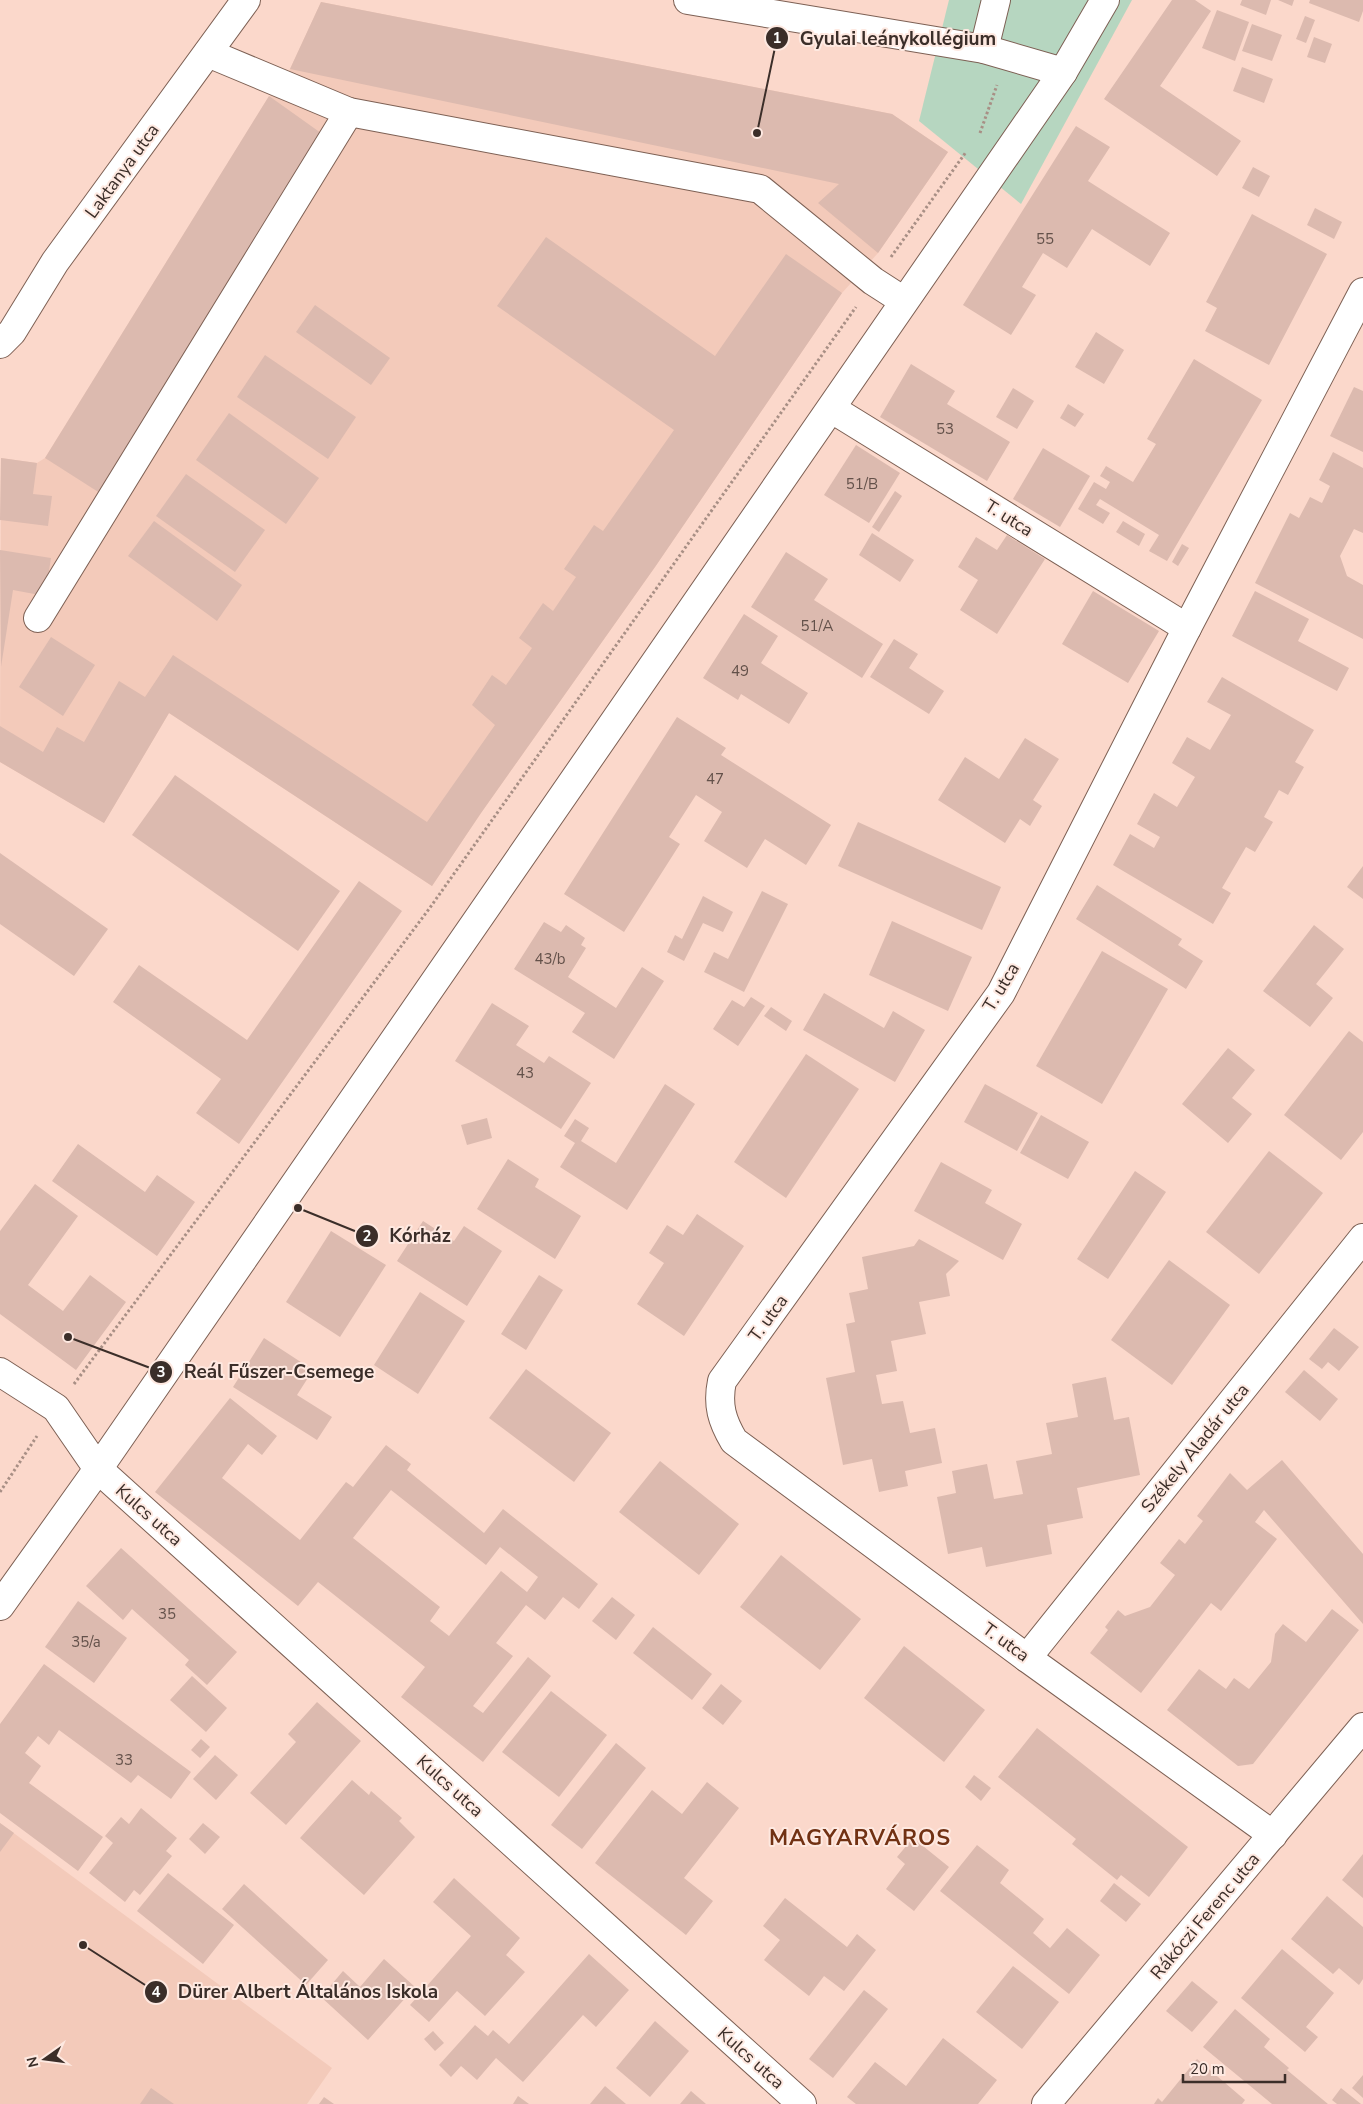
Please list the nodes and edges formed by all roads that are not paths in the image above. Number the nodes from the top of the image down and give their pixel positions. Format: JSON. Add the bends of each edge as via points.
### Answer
{"nodes":[{"id":1,"x":246,"y":0,"type":"edge"},
{"id":2,"x":688,"y":0,"type":"edge"},
{"id":3,"x":996,"y":0,"type":"edge"},
{"id":4,"x":1105,"y":0,"type":"edge"},
{"id":5,"x":996,"y":52,"type":"junction"},
{"id":6,"x":208,"y":53,"type":"junction"},
{"id":7,"x":1064,"y":72,"type":"junction"},
{"id":8,"x":349,"y":112,"type":"junction"},
{"id":9,"x":1363,"y":292,"type":"edge"},
{"id":10,"x":904,"y":301,"type":"junction"},
{"id":11,"x":0,"y":344,"type":"edge"},
{"id":12,"x":832,"y":408,"type":"junction"},
{"id":13,"x":38,"y":618,"type":"dead end"},
{"id":14,"x":1187,"y":628,"type":"junction"},
{"id":15,"x":1363,"y":1238,"type":"edge"},
{"id":16,"x":0,"y":1372,"type":"edge"},
{"id":17,"x":98,"y":1469,"type":"junction"},
{"id":18,"x":0,"y":1606,"type":"edge"},
{"id":19,"x":1028,"y":1658,"type":"junction"},
{"id":20,"x":1363,"y":1727,"type":"edge"},
{"id":21,"x":1273,"y":1835,"type":"junction"},
{"id":22,"x":802,"y":2104,"type":"edge"},
{"id":23,"x":1046,"y":2104,"type":"edge"}],
"edges":[{"from":1,"to":6,"type":"street","name":"Laktanya utca"},
{"from":2,"to":5,"type":"street"},
{"from":3,"to":5,"type":"street"},
{"from":4,"to":7,"type":"street"},
{"from":5,"to":7,"type":"street"},
{"from":6,"to":8,"type":"street"},
{"from":6,"to":11,"type":"street","name":"Laktanya utca","via":[[55,262],[12,332]]},
{"from":7,"to":10,"type":"street"},
{"from":8,"to":10,"type":"street","via":[[760,189],[874,281]]},
{"from":8,"to":13,"type":"street"},
{"from":9,"to":14,"type":"street","name":"T. utca"},
{"from":10,"to":12,"type":"street"},
{"from":12,"to":14,"type":"street","name":"T. utca"},
{"from":12,"to":17,"type":"street"},
{"from":14,"to":19,"type":"street","name":"T. utca","via":[[1001,993],[722,1381],[719,1396],[725,1426],[734,1441]]},
{"from":15,"to":19,"type":"street","name":"Székely Aladár utca"},
{"from":16,"to":17,"type":"street","name":"Kulcs utca","via":[[56,1408]]},
{"from":17,"to":18,"type":"street"},
{"from":17,"to":22,"type":"street","name":"Kulcs utca"},
{"from":19,"to":21,"type":"street","name":"T. utca"},
{"from":20,"to":21,"type":"street","name":"Rákóczi Ferenc utca"},
{"from":21,"to":23,"type":"street","name":"Rákóczi Ferenc utca"}]}
